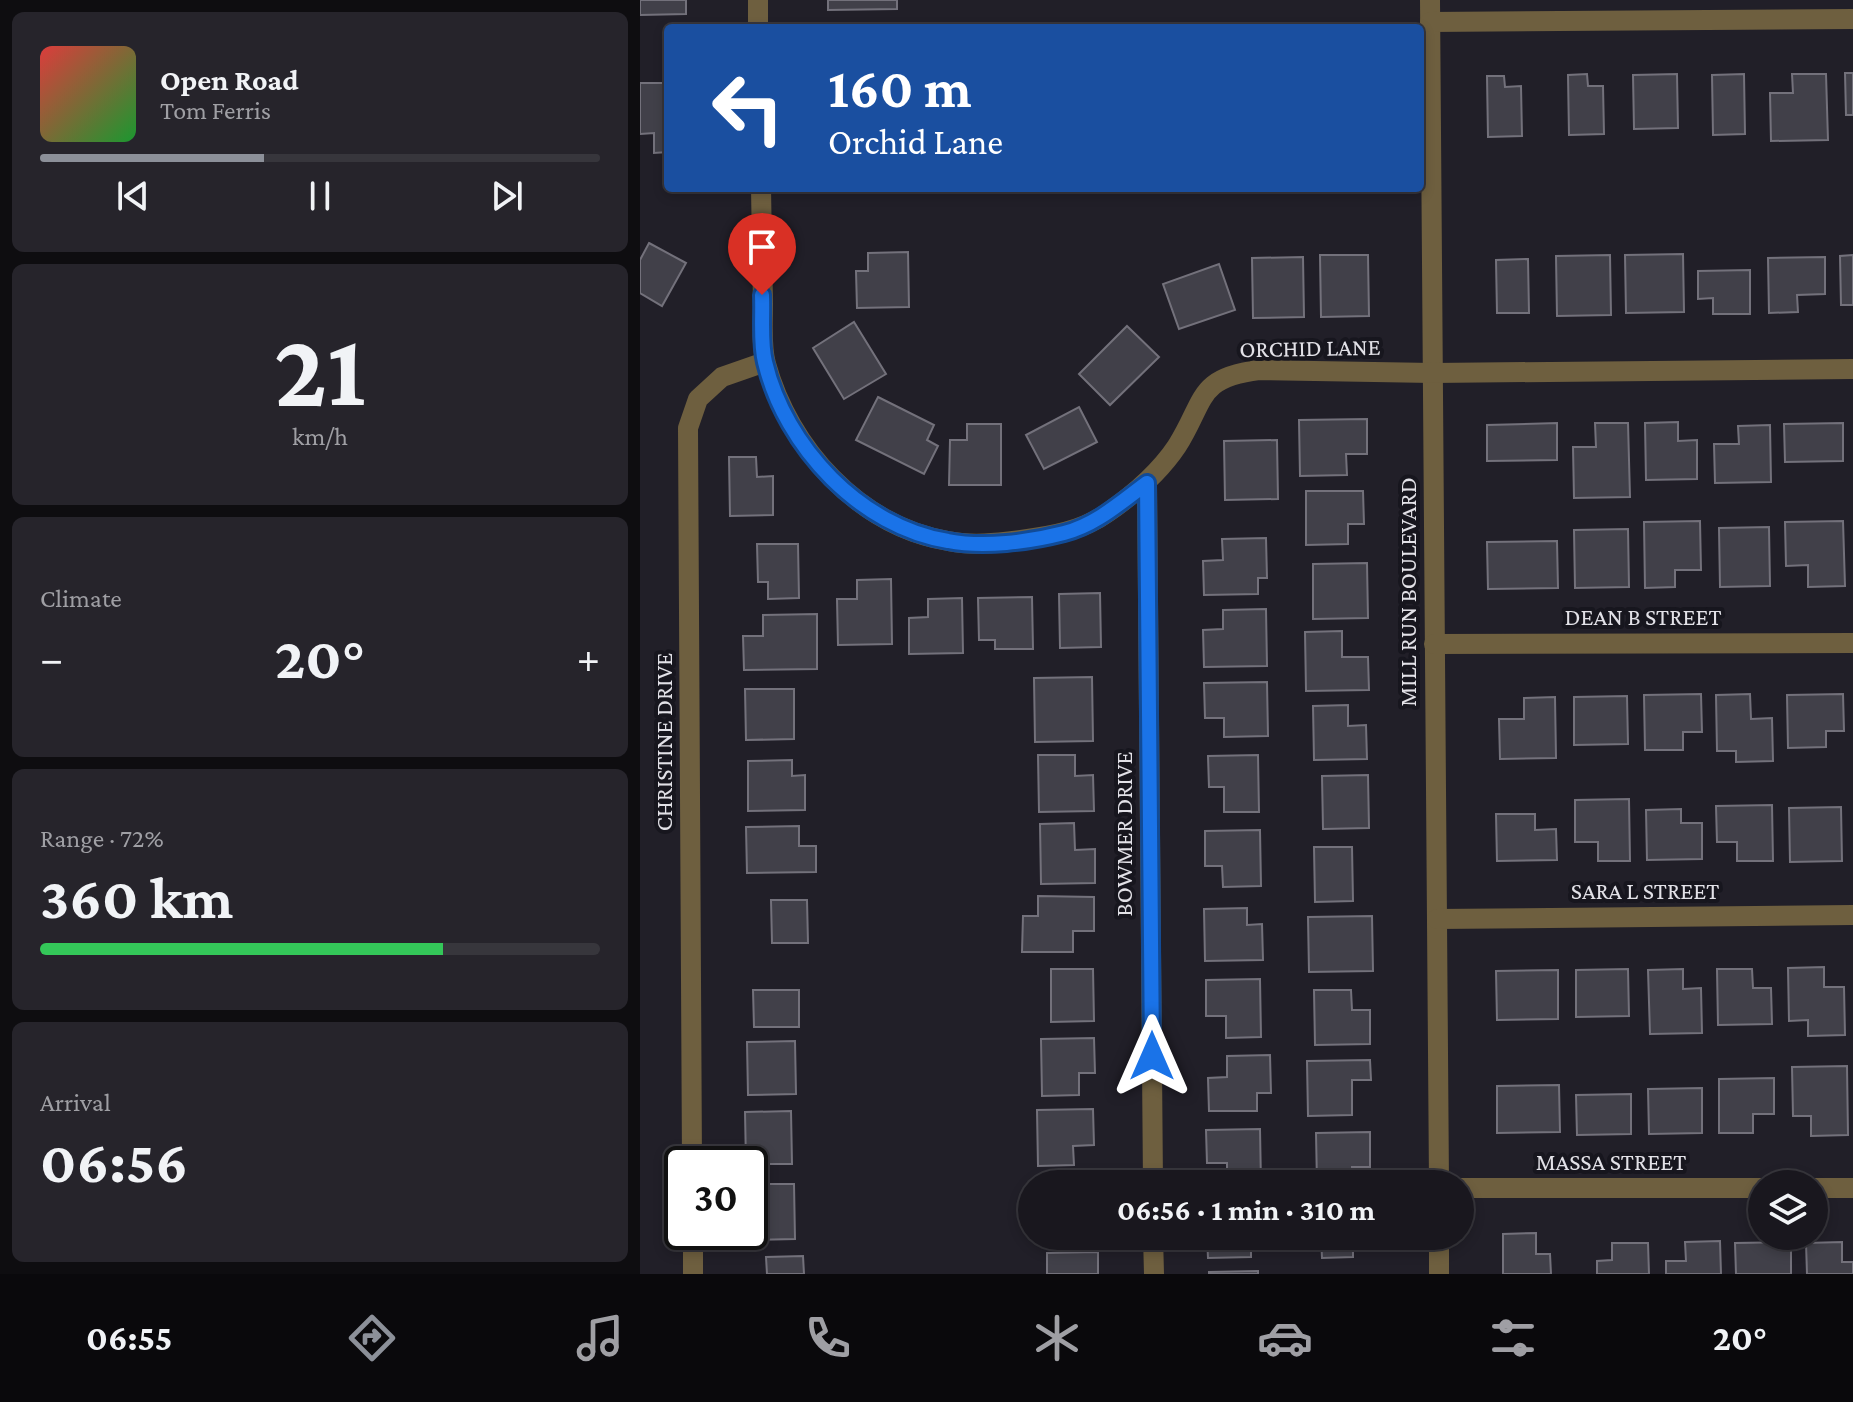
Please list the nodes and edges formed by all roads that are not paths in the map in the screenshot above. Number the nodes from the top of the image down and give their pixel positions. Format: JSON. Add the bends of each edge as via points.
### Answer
{"nodes":[{"id":1,"x":758,"y":0,"type":"edge"},
{"id":2,"x":1430,"y":0,"type":"edge"},
{"id":3,"x":1711,"y":10,"type":"edge"},
{"id":4,"x":1853,"y":19,"type":"edge"},
{"id":5,"x":1430,"y":22,"type":"junction"},
{"id":6,"x":758,"y":24,"type":"edge"},
{"id":7,"x":761,"y":192,"type":"edge"},
{"id":8,"x":765,"y":362,"type":"junction"},
{"id":9,"x":1853,"y":369,"type":"edge"},
{"id":10,"x":1433,"y":373,"type":"junction"},
{"id":11,"x":1147,"y":483,"type":"junction"},
{"id":12,"x":1853,"y":643,"type":"edge"},
{"id":13,"x":1434,"y":644,"type":"junction"},
{"id":14,"x":1853,"y":915,"type":"edge"},
{"id":15,"x":1437,"y":919,"type":"junction"},
{"id":16,"x":692,"y":1146,"type":"edge"},
{"id":17,"x":1153,"y":1170,"type":"edge"},
{"id":18,"x":1439,"y":1170,"type":"edge"},
{"id":19,"x":1474,"y":1188,"type":"edge"},
{"id":20,"x":1748,"y":1188,"type":"edge"},
{"id":21,"x":1828,"y":1188,"type":"edge"},
{"id":22,"x":1853,"y":1188,"type":"edge"},
{"id":23,"x":693,"y":1250,"type":"edge"},
{"id":24,"x":1153,"y":1250,"type":"edge"},
{"id":25,"x":1439,"y":1250,"type":"edge"},
{"id":26,"x":693,"y":1274,"type":"edge"},
{"id":27,"x":1154,"y":1274,"type":"edge"},
{"id":28,"x":1439,"y":1274,"type":"edge"}],
"edges":[{"from":1,"to":6,"type":"street"},
{"from":2,"to":5,"type":"street","name":"MILL RUN BOULEVARD"},
{"from":3,"to":4,"type":"street"},
{"from":3,"to":5,"type":"street"},
{"from":5,"to":10,"type":"street","name":"MILL RUN BOULEVARD"},
{"from":7,"to":8,"type":"street","name":"ORCHID LANE"},
{"from":8,"to":11,"type":"street","name":"ORCHID LANE","via":[[785,417],[836,483],[871,511],[947,541],[987,544],[1065,533],[1105,515]]},
{"from":8,"to":16,"type":"street","name":"CHRISTINE DRIVE","via":[[722,377],[698,399],[688,428]]},
{"from":9,"to":10,"type":"street","name":"ORCHID LANE"},
{"from":10,"to":11,"type":"street","name":"ORCHID LANE","via":[[1233,373],[1214,382],[1199,401],[1176,447]]},
{"from":10,"to":13,"type":"street","name":"MILL RUN BOULEVARD"},
{"from":11,"to":17,"type":"street","name":"BOWMER DRIVE"},
{"from":12,"to":13,"type":"street","name":"DEAN B STREET"},
{"from":13,"to":15,"type":"street","name":"MILL RUN BOULEVARD"},
{"from":14,"to":15,"type":"street","name":"SARA L STREET"},
{"from":15,"to":18,"type":"street","name":"MILL RUN BOULEVARD"},
{"from":19,"to":20,"type":"street","name":"MASSA STREET"},
{"from":21,"to":22,"type":"street"},
{"from":23,"to":26,"type":"street"},
{"from":24,"to":27,"type":"street"},
{"from":25,"to":28,"type":"street"}]}
